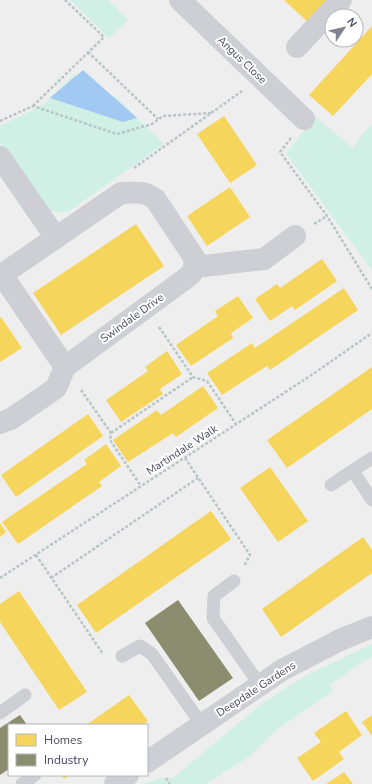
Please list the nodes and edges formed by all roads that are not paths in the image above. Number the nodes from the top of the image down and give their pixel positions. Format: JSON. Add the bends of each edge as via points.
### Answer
{"nodes":[{"id":1,"x":180,"y":0,"type":"edge"},
{"id":2,"x":341,"y":0,"type":"edge"},
{"id":3,"x":297,"y":47,"type":"dead end"},
{"id":4,"x":304,"y":120,"type":"road end"},
{"id":5,"x":0,"y":157,"type":"edge"},
{"id":6,"x":295,"y":236,"type":"dead end"},
{"id":7,"x":56,"y":238,"type":"junction"},
{"id":8,"x":195,"y":267,"type":"junction"},
{"id":9,"x":1,"y":276,"type":"edge"},
{"id":10,"x":65,"y":367,"type":"junction"},
{"id":11,"x":0,"y":423,"type":"edge"},
{"id":12,"x":372,"y":458,"type":"edge"},
{"id":13,"x":353,"y":471,"type":"junction"},
{"id":14,"x":331,"y":485,"type":"dead end"},
{"id":15,"x":372,"y":500,"type":"edge"},
{"id":16,"x":234,"y":582,"type":"road end"},
{"id":17,"x":372,"y":628,"type":"edge"},
{"id":18,"x":122,"y":656,"type":"road end"},
{"id":19,"x":260,"y":685,"type":"junction"},
{"id":20,"x":25,"y":695,"type":"dead end"},
{"id":21,"x":0,"y":713,"type":"edge"},
{"id":22,"x":202,"y":725,"type":"junction"},
{"id":23,"x":148,"y":761,"type":"edge"},
{"id":24,"x":34,"y":776,"type":"edge"},
{"id":25,"x":127,"y":776,"type":"edge"},
{"id":26,"x":22,"y":784,"type":"edge"},
{"id":27,"x":115,"y":784,"type":"edge"}],
"edges":[{"from":1,"to":4,"type":"street","name":"Angus Close"},
{"from":2,"to":3,"type":"street"},
{"from":5,"to":7,"type":"street"},
{"from":6,"to":8,"type":"street","via":[[264,259]]},
{"from":7,"to":8,"type":"street","via":[[121,193],[141,192],[150,194],[156,200],[192,251]]},
{"from":7,"to":9,"type":"street"},
{"from":8,"to":10,"type":"street","name":"Swindale Drive","via":[[185,280]]},
{"from":9,"to":10,"type":"street"},
{"from":10,"to":11,"type":"street","via":[[56,388],[11,419]]},
{"from":12,"to":13,"type":"lane"},
{"from":13,"to":14,"type":"lane"},
{"from":13,"to":15,"type":"lane"},
{"from":16,"to":19,"type":"lane","via":[[214,596],[213,618]]},
{"from":17,"to":19,"type":"street","name":"Deepdale Gardens","via":[[333,644],[282,670]]},
{"from":18,"to":22,"type":"lane","via":[[140,646],[152,654]]},
{"from":19,"to":22,"type":"street","name":"Deepdale Gardens"},
{"from":20,"to":21,"type":"lane"},
{"from":22,"to":23,"type":"street","name":"Deepdale Gardens"},
{"from":24,"to":26,"type":"lane"},
{"from":25,"to":27,"type":"street"}]}
